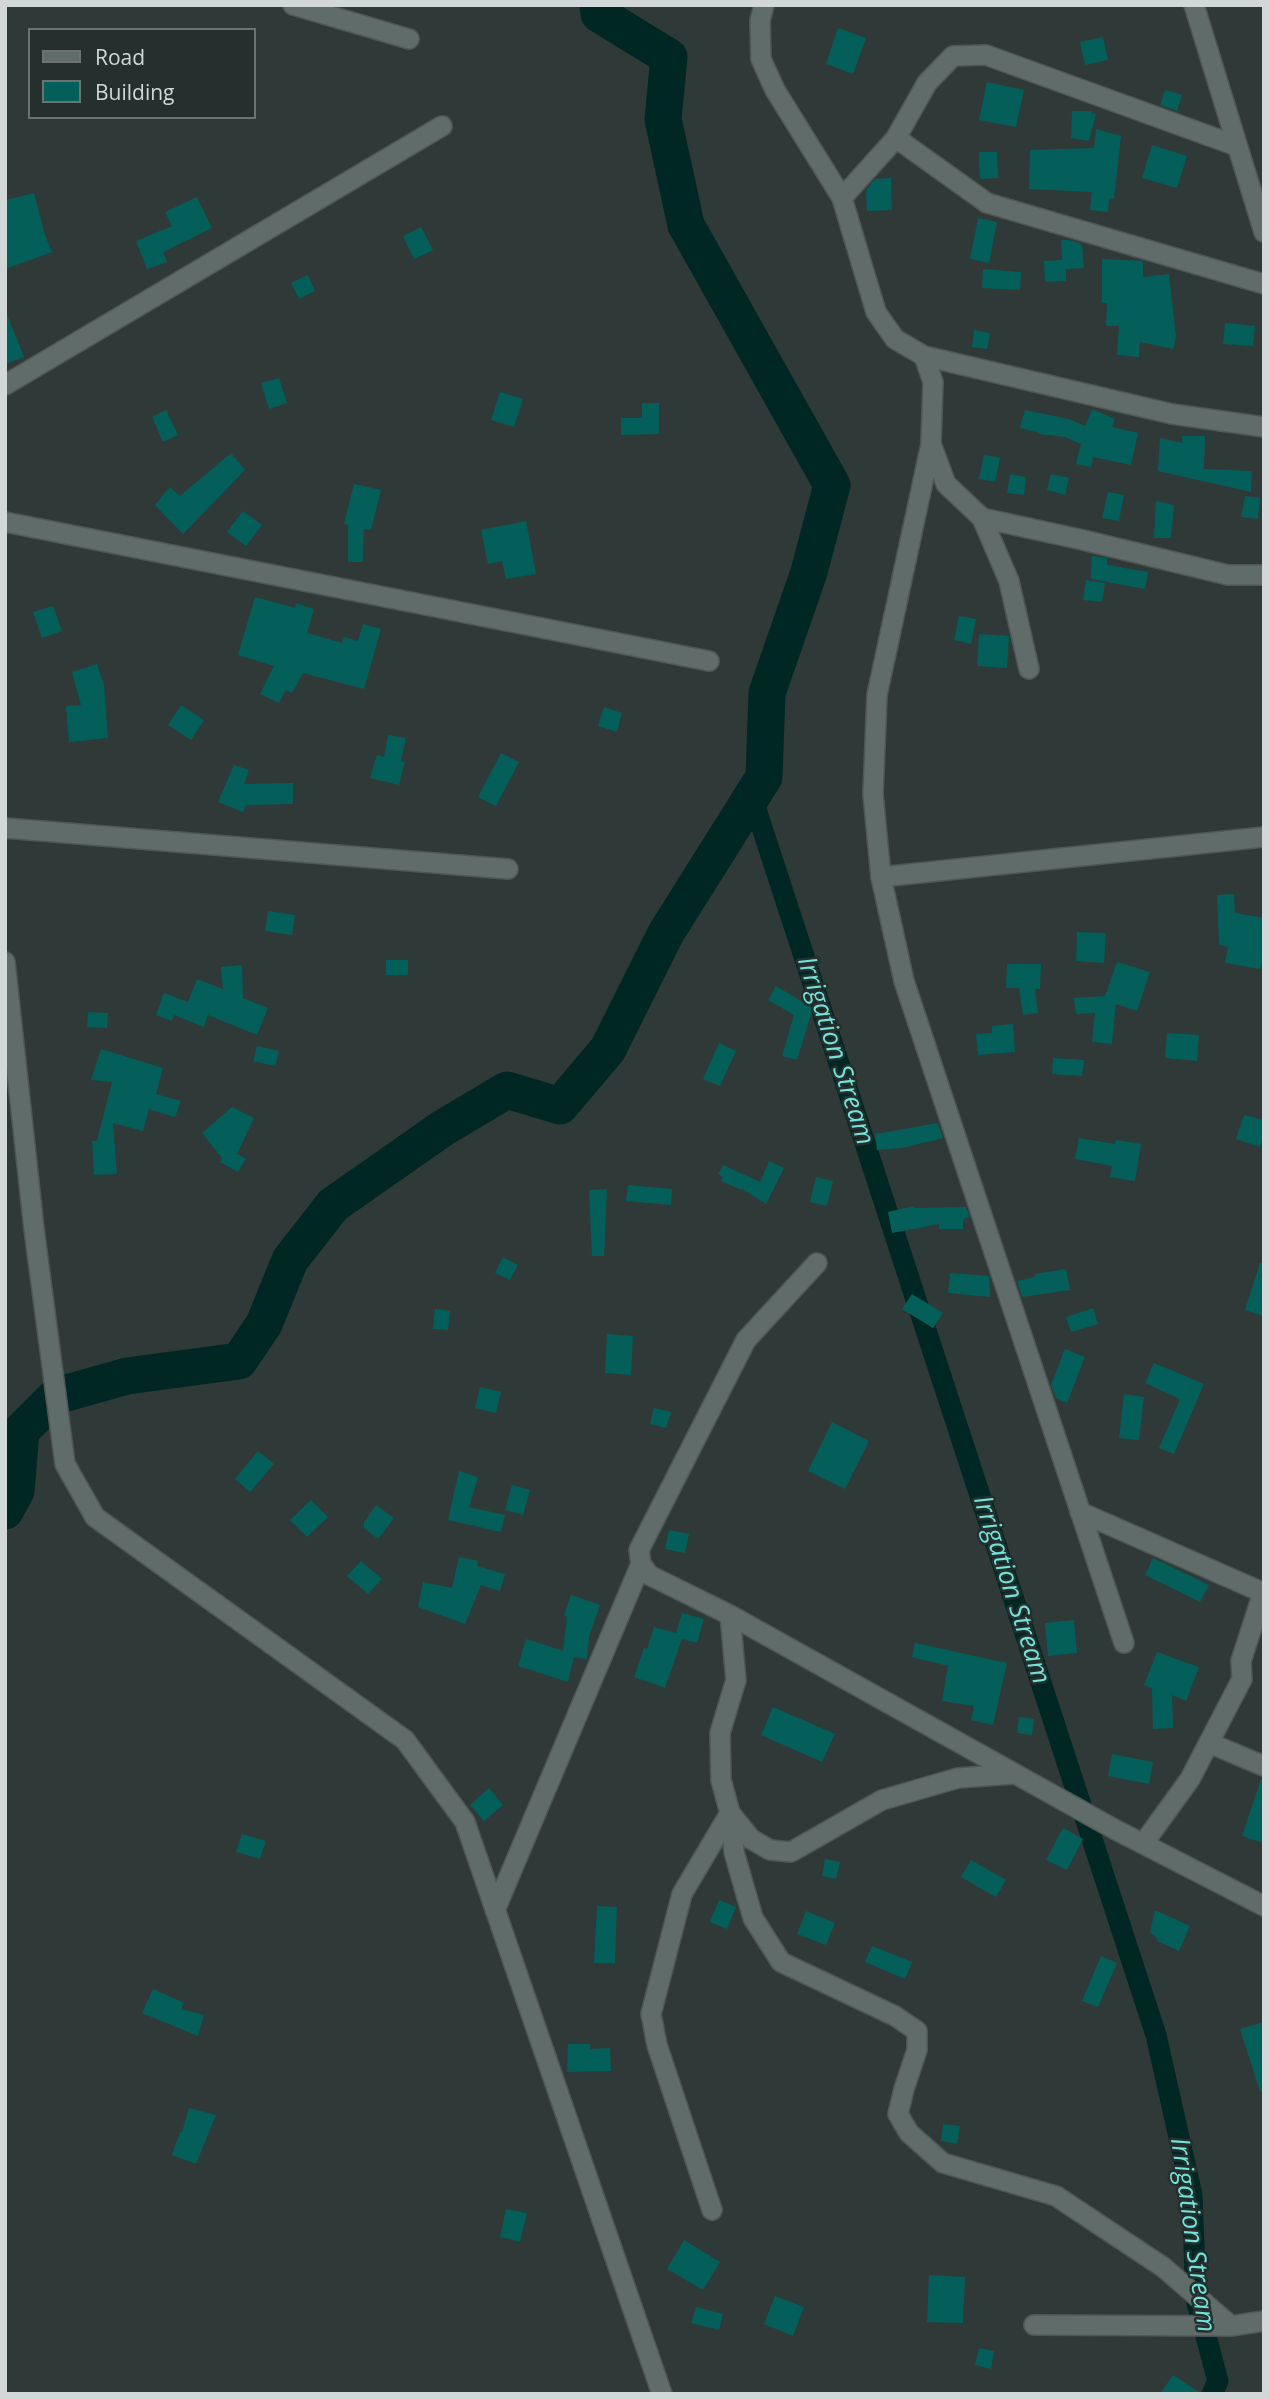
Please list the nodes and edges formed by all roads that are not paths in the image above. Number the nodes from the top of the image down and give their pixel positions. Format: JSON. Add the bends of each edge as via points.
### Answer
{"nodes":[{"id":1,"x":293,"y":5,"type":"edge"},
{"id":2,"x":764,"y":5,"type":"edge"},
{"id":3,"x":1194,"y":5,"type":"edge"},
{"id":4,"x":409,"y":39,"type":"dead end"},
{"id":5,"x":442,"y":126,"type":"dead end"},
{"id":6,"x":895,"y":138,"type":"junction"},
{"id":7,"x":1237,"y":146,"type":"junction"},
{"id":8,"x":842,"y":198,"type":"junction"},
{"id":9,"x":1264,"y":232,"type":"edge"},
{"id":10,"x":1264,"y":284,"type":"edge"},
{"id":11,"x":923,"y":356,"type":"junction"},
{"id":12,"x":5,"y":385,"type":"edge"},
{"id":13,"x":1264,"y":427,"type":"edge"},
{"id":14,"x":931,"y":444,"type":"junction"},
{"id":15,"x":982,"y":519,"type":"junction"},
{"id":16,"x":5,"y":522,"type":"edge"},
{"id":17,"x":1264,"y":575,"type":"edge"},
{"id":18,"x":709,"y":661,"type":"dead end"},
{"id":19,"x":1029,"y":669,"type":"dead end"},
{"id":20,"x":5,"y":828,"type":"edge"},
{"id":21,"x":1264,"y":837,"type":"edge"},
{"id":22,"x":508,"y":869,"type":"dead end"},
{"id":23,"x":881,"y":877,"type":"junction"},
{"id":24,"x":5,"y":962,"type":"edge"},
{"id":25,"x":817,"y":1263,"type":"dead end"},
{"id":26,"x":1080,"y":1512,"type":"junction"},
{"id":27,"x":641,"y":1564,"type":"junction"},
{"id":28,"x":1263,"y":1593,"type":"edge"},
{"id":29,"x":730,"y":1615,"type":"junction"},
{"id":30,"x":1124,"y":1643,"type":"dead end"},
{"id":31,"x":1209,"y":1743,"type":"junction"},
{"id":32,"x":1264,"y":1766,"type":"edge"},
{"id":33,"x":1014,"y":1774,"type":"junction"},
{"id":34,"x":730,"y":1813,"type":"junction"},
{"id":35,"x":1143,"y":1844,"type":"junction"},
{"id":36,"x":1264,"y":1906,"type":"edge"},
{"id":37,"x":495,"y":1910,"type":"junction"},
{"id":38,"x":712,"y":2210,"type":"dead end"},
{"id":39,"x":1264,"y":2321,"type":"edge"},
{"id":40,"x":1034,"y":2325,"type":"dead end"},
{"id":41,"x":1231,"y":2326,"type":"junction"},
{"id":42,"x":663,"y":2394,"type":"edge"}],
"edges":[{"from":1,"to":4,"type":"street"},
{"from":2,"to":8,"type":"street","via":[[761,59],[775,90]]},
{"from":3,"to":7,"type":"street"},
{"from":5,"to":12,"type":"street"},
{"from":6,"to":7,"type":"street","via":[[928,82],[953,56],[986,55]]},
{"from":6,"to":8,"type":"street"},
{"from":6,"to":10,"type":"street","via":[[987,203]]},
{"from":7,"to":9,"type":"street"},
{"from":8,"to":11,"type":"street","via":[[876,312],[895,339]]},
{"from":11,"to":13,"type":"street","via":[[1172,414]]},
{"from":11,"to":14,"type":"street","via":[[933,382]]},
{"from":14,"to":15,"type":"street","via":[[946,484]]},
{"from":14,"to":23,"type":"street","via":[[877,695],[873,794]]},
{"from":15,"to":17,"type":"street","via":[[1228,575]]},
{"from":15,"to":19,"type":"street","via":[[1009,581]]},
{"from":16,"to":18,"type":"street"},
{"from":20,"to":22,"type":"street"},
{"from":21,"to":23,"type":"street"},
{"from":23,"to":26,"type":"street","via":[[904,981]]},
{"from":24,"to":37,"type":"street","via":[[65,1464],[95,1517],[405,1740],[465,1822]]},
{"from":25,"to":27,"type":"street","via":[[746,1340],[639,1550]]},
{"from":26,"to":28,"type":"street"},
{"from":26,"to":30,"type":"street"},
{"from":27,"to":29,"type":"street","via":[[649,1575]]},
{"from":27,"to":37,"type":"street"},
{"from":28,"to":31,"type":"street","via":[[1241,1661],[1242,1679]]},
{"from":29,"to":33,"type":"street"},
{"from":29,"to":34,"type":"street","via":[[736,1680],[720,1732],[721,1780]]},
{"from":31,"to":32,"type":"street"},
{"from":31,"to":35,"type":"street","via":[[1190,1779]]},
{"from":33,"to":34,"type":"street","via":[[958,1778],[882,1800],[791,1852],[770,1850],[751,1839]]},
{"from":33,"to":35,"type":"street"},
{"from":34,"to":38,"type":"street","via":[[682,1894],[651,2014]]},
{"from":34,"to":41,"type":"street","via":[[734,1852],[753,1918],[781,1962],[895,2016],[916,2031],[917,2050],[898,2114],[909,2133],[943,2163],[1056,2196],[1163,2267]]},
{"from":35,"to":36,"type":"street"},
{"from":37,"to":42,"type":"street"},
{"from":39,"to":41,"type":"street"},
{"from":40,"to":41,"type":"street"}]}
